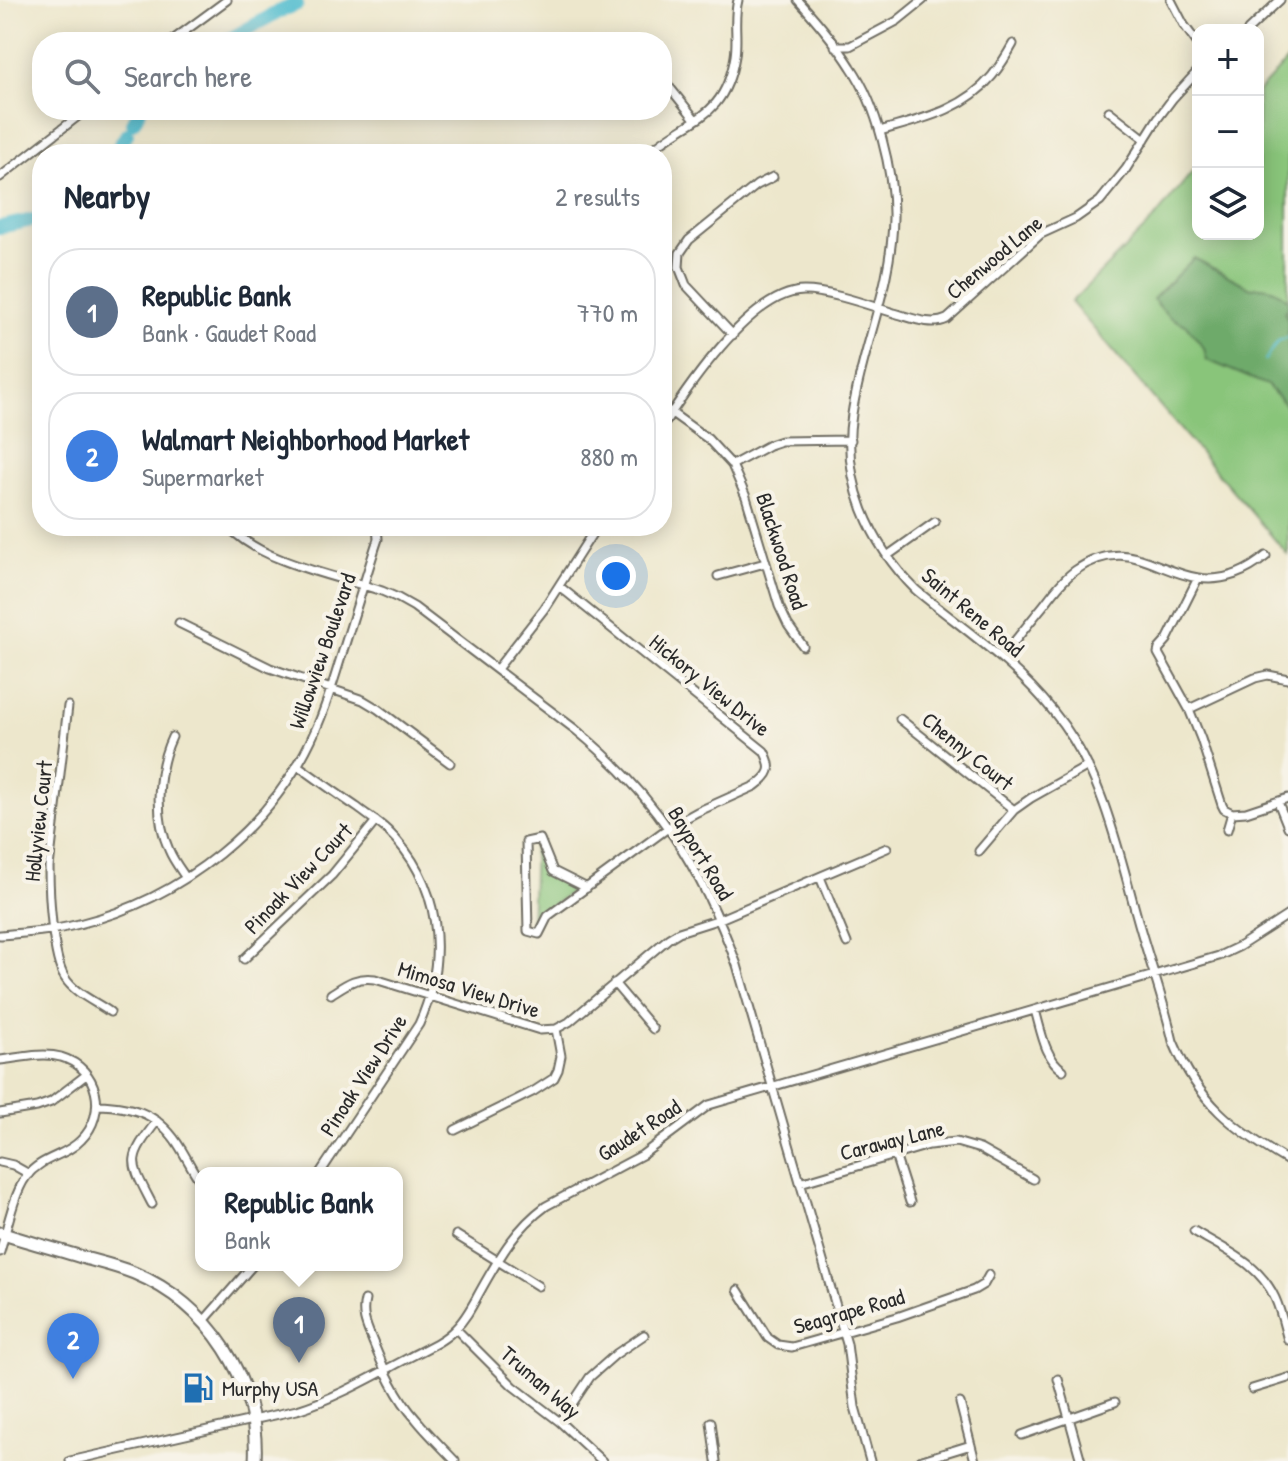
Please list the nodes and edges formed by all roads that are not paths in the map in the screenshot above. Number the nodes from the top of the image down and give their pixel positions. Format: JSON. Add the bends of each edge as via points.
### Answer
{"nodes":[{"id":1,"x":227,"y":0,"type":"edge"},
{"id":2,"x":738,"y":0,"type":"edge"},
{"id":3,"x":798,"y":0,"type":"edge"},
{"id":4,"x":923,"y":0,"type":"edge"},
{"id":5,"x":1171,"y":0,"type":"edge"},
{"id":6,"x":1280,"y":0,"type":"edge"},
{"id":7,"x":1254,"y":24,"type":"edge"},
{"id":8,"x":184,"y":32,"type":"edge"},
{"id":9,"x":1192,"y":36,"type":"edge"},
{"id":10,"x":1013,"y":44,"type":"dead end"},
{"id":11,"x":835,"y":46,"type":"junction"},
{"id":12,"x":1192,"y":77,"type":"edge"},
{"id":13,"x":672,"y":90,"type":"edge"},
{"id":14,"x":1109,"y":111,"type":"dead end"},
{"id":15,"x":695,"y":119,"type":"junction"},
{"id":16,"x":73,"y":120,"type":"edge"},
{"id":17,"x":880,"y":131,"type":"junction"},
{"id":18,"x":1145,"y":139,"type":"junction"},
{"id":19,"x":42,"y":144,"type":"edge"},
{"id":20,"x":661,"y":144,"type":"edge"},
{"id":21,"x":32,"y":152,"type":"edge"},
{"id":22,"x":0,"y":177,"type":"edge"},
{"id":23,"x":773,"y":177,"type":"dead end"},
{"id":24,"x":879,"y":308,"type":"junction"},
{"id":25,"x":733,"y":335,"type":"junction"},
{"id":26,"x":672,"y":413,"type":"joint"},
{"id":27,"x":851,"y":440,"type":"junction"},
{"id":28,"x":732,"y":465,"type":"junction"},
{"id":29,"x":935,"y":522,"type":"dead end"},
{"id":30,"x":238,"y":536,"type":"edge"},
{"id":31,"x":378,"y":536,"type":"edge"},
{"id":32,"x":591,"y":536,"type":"edge"},
{"id":33,"x":887,"y":556,"type":"junction"},
{"id":34,"x":1266,"y":556,"type":"dead end"},
{"id":35,"x":765,"y":563,"type":"junction"},
{"id":36,"x":718,"y":576,"type":"dead end"},
{"id":37,"x":1198,"y":578,"type":"junction"},
{"id":38,"x":364,"y":585,"type":"junction"},
{"id":39,"x":559,"y":586,"type":"junction"},
{"id":40,"x":179,"y":623,"type":"dead end"},
{"id":41,"x":803,"y":646,"type":"dead end"},
{"id":42,"x":1001,"y":658,"type":"junction"},
{"id":43,"x":497,"y":669,"type":"junction"},
{"id":44,"x":1288,"y":679,"type":"edge"},
{"id":45,"x":331,"y":688,"type":"junction"},
{"id":46,"x":68,"y":706,"type":"dead end"},
{"id":47,"x":1189,"y":709,"type":"junction"},
{"id":48,"x":900,"y":719,"type":"dead end"},
{"id":49,"x":172,"y":737,"type":"dead end"},
{"id":50,"x":450,"y":763,"type":"dead end"},
{"id":51,"x":297,"y":765,"type":"junction"},
{"id":52,"x":1088,"y":766,"type":"junction"},
{"id":53,"x":1288,"y":798,"type":"edge"},
{"id":54,"x":1278,"y":802,"type":"junction"},
{"id":55,"x":1014,"y":810,"type":"junction"},
{"id":56,"x":1232,"y":813,"type":"junction"},
{"id":57,"x":376,"y":821,"type":"junction"},
{"id":58,"x":1288,"y":827,"type":"edge"},
{"id":59,"x":668,"y":828,"type":"junction"},
{"id":60,"x":1227,"y":830,"type":"dead end"},
{"id":61,"x":887,"y":848,"type":"dead end"},
{"id":62,"x":979,"y":851,"type":"dead end"},
{"id":63,"x":820,"y":877,"type":"junction"},
{"id":64,"x":186,"y":878,"type":"junction"},
{"id":65,"x":587,"y":888,"type":"junction"},
{"id":66,"x":1288,"y":915,"type":"edge"},
{"id":67,"x":720,"y":919,"type":"junction"},
{"id":68,"x":54,"y":929,"type":"junction"},
{"id":69,"x":0,"y":935,"type":"edge"},
{"id":70,"x":847,"y":943,"type":"dead end"},
{"id":71,"x":244,"y":959,"type":"dead end"},
{"id":72,"x":1154,"y":975,"type":"junction"},
{"id":73,"x":614,"y":983,"type":"junction"},
{"id":74,"x":331,"y":994,"type":"dead end"},
{"id":75,"x":430,"y":996,"type":"junction"},
{"id":76,"x":1035,"y":1010,"type":"junction"},
{"id":77,"x":110,"y":1012,"type":"dead end"},
{"id":78,"x":556,"y":1029,"type":"junction"},
{"id":79,"x":653,"y":1029,"type":"dead end"},
{"id":80,"x":0,"y":1060,"type":"edge"},
{"id":81,"x":1063,"y":1070,"type":"dead end"},
{"id":82,"x":86,"y":1075,"type":"junction"},
{"id":83,"x":771,"y":1086,"type":"junction"},
{"id":84,"x":97,"y":1105,"type":"junction"},
{"id":85,"x":0,"y":1113,"type":"edge"},
{"id":86,"x":157,"y":1121,"type":"junction"},
{"id":87,"x":455,"y":1130,"type":"dead end"},
{"id":88,"x":895,"y":1155,"type":"junction"},
{"id":89,"x":1288,"y":1161,"type":"edge"},
{"id":90,"x":0,"y":1162,"type":"edge"},
{"id":91,"x":324,"y":1167,"type":"edge"},
{"id":92,"x":195,"y":1172,"type":"edge"},
{"id":93,"x":29,"y":1174,"type":"junction"},
{"id":94,"x":1033,"y":1179,"type":"dead end"},
{"id":95,"x":800,"y":1183,"type":"junction"},
{"id":96,"x":910,"y":1202,"type":"dead end"},
{"id":97,"x":152,"y":1204,"type":"dead end"},
{"id":98,"x":1194,"y":1231,"type":"dead end"},
{"id":99,"x":3,"y":1234,"type":"edge"},
{"id":100,"x":456,"y":1235,"type":"dead end"},
{"id":101,"x":0,"y":1252,"type":"edge"},
{"id":102,"x":497,"y":1261,"type":"junction"},
{"id":103,"x":248,"y":1271,"type":"edge"},
{"id":104,"x":989,"y":1275,"type":"dead end"},
{"id":105,"x":538,"y":1286,"type":"dead end"},
{"id":106,"x":738,"y":1290,"type":"dead end"},
{"id":107,"x":365,"y":1300,"type":"dead end"},
{"id":108,"x":203,"y":1322,"type":"junction"},
{"id":109,"x":456,"y":1329,"type":"junction"},
{"id":110,"x":844,"y":1333,"type":"junction"},
{"id":111,"x":644,"y":1335,"type":"dead end"},
{"id":112,"x":1288,"y":1340,"type":"edge"},
{"id":113,"x":385,"y":1370,"type":"junction"},
{"id":114,"x":1288,"y":1378,"type":"edge"},
{"id":115,"x":1058,"y":1379,"type":"dead end"},
{"id":116,"x":1252,"y":1389,"type":"dead end"},
{"id":117,"x":1115,"y":1402,"type":"dead end"},
{"id":118,"x":960,"y":1403,"type":"dead end"},
{"id":119,"x":253,"y":1419,"type":"junction"},
{"id":120,"x":1069,"y":1419,"type":"junction"},
{"id":121,"x":560,"y":1422,"type":"junction"},
{"id":122,"x":711,"y":1422,"type":"dead end"},
{"id":123,"x":1022,"y":1435,"type":"dead end"},
{"id":124,"x":971,"y":1445,"type":"junction"},
{"id":125,"x":70,"y":1461,"type":"edge"},
{"id":126,"x":255,"y":1461,"type":"edge"},
{"id":127,"x":455,"y":1461,"type":"edge"},
{"id":128,"x":602,"y":1461,"type":"edge"},
{"id":129,"x":716,"y":1461,"type":"edge"},
{"id":130,"x":870,"y":1461,"type":"edge"},
{"id":131,"x":919,"y":1461,"type":"edge"},
{"id":132,"x":975,"y":1461,"type":"edge"},
{"id":133,"x":1081,"y":1461,"type":"edge"}],
"edges":[{"from":1,"to":8,"type":"street"},
{"from":2,"to":15,"type":"street","via":[[729,84],[715,106]]},
{"from":3,"to":11,"type":"street","name":"Saint Rene Road"},
{"from":4,"to":11,"type":"street","via":[[850,46]]},
{"from":5,"to":9,"type":"street"},
{"from":6,"to":7,"type":"street"},
{"from":10,"to":17,"type":"street","via":[[993,75],[965,101]]},
{"from":11,"to":17,"type":"street","name":"Saint Rene Road","via":[[859,79]]},
{"from":12,"to":18,"type":"street","name":"Chenwood Lane"},
{"from":13,"to":15,"type":"street"},
{"from":14,"to":18,"type":"street"},
{"from":15,"to":20,"type":"street"},
{"from":16,"to":19,"type":"street"},
{"from":17,"to":24,"type":"street","name":"Saint Rene Road","via":[[893,216]]},
{"from":18,"to":24,"type":"street","name":"Chenwood Lane","via":[[1100,201],[1041,234],[947,319],[931,322]]},
{"from":21,"to":22,"type":"street"},
{"from":23,"to":25,"type":"street","via":[[689,240],[680,253],[686,285]]},
{"from":24,"to":25,"type":"street","name":"Chenwood Lane","via":[[825,294],[792,292],[766,305]]},
{"from":24,"to":27,"type":"street","name":"Saint Rene Road","via":[[851,419]]},
{"from":25,"to":26,"type":"street","name":"Chenwood Lane"},
{"from":26,"to":28,"type":"street"},
{"from":27,"to":28,"type":"street","via":[[781,441]]},
{"from":27,"to":33,"type":"street","name":"Saint Rene Road","via":[[861,507]]},
{"from":28,"to":35,"type":"street","name":"Blackwood Road"},
{"from":29,"to":33,"type":"street"},
{"from":30,"to":38,"type":"street","name":"Bayport Road","via":[[261,552]]},
{"from":31,"to":38,"type":"street","name":"Willowview Boulevard"},
{"from":32,"to":39,"type":"street"},
{"from":33,"to":42,"type":"street","name":"Saint Rene Road","via":[[916,590]]},
{"from":34,"to":37,"type":"street","via":[[1234,575]]},
{"from":35,"to":36,"type":"street"},
{"from":35,"to":41,"type":"street","name":"Blackwood Road","via":[[779,606]]},
{"from":37,"to":42,"type":"street","via":[[1125,555],[1092,562],[1061,584]]},
{"from":37,"to":47,"type":"street","via":[[1158,651]]},
{"from":38,"to":43,"type":"street","name":"Bayport Road","via":[[414,607]]},
{"from":38,"to":45,"type":"street","name":"Willowview Boulevard"},
{"from":39,"to":43,"type":"street"},
{"from":39,"to":59,"type":"street","name":"Hickory View Drive","via":[[764,751],[770,771],[763,780]]},
{"from":40,"to":45,"type":"street","via":[[270,668]]},
{"from":42,"to":52,"type":"street","name":"Saint Rene Road","via":[[1055,713]]},
{"from":43,"to":59,"type":"street","name":"Bayport Road","via":[[601,752]]},
{"from":44,"to":47,"type":"street","via":[[1255,678]]},
{"from":45,"to":50,"type":"street","via":[[378,709]]},
{"from":45,"to":51,"type":"street","name":"Willowview Boulevard"},
{"from":46,"to":68,"type":"street","name":"Hollyview Court","via":[[49,867]]},
{"from":47,"to":56,"type":"street","via":[[1222,805]]},
{"from":48,"to":55,"type":"street","name":"Chenny Court"},
{"from":49,"to":64,"type":"street","via":[[164,758],[161,821],[169,851]]},
{"from":51,"to":57,"type":"street","name":"Pinoak View Drive"},
{"from":51,"to":64,"type":"street","name":"Willowview Boulevard","via":[[268,807]]},
{"from":52,"to":55,"type":"street"},
{"from":52,"to":72,"type":"street","name":"Saint Rene Road","via":[[1109,816]]},
{"from":53,"to":54,"type":"street"},
{"from":54,"to":56,"type":"street"},
{"from":54,"to":58,"type":"street"},
{"from":55,"to":62,"type":"street"},
{"from":56,"to":60,"type":"street"},
{"from":57,"to":71,"type":"street","name":"Pinoak View Court","via":[[332,875]]},
{"from":57,"to":75,"type":"street","name":"Pinoak View Drive","via":[[412,861],[430,900],[437,946]]},
{"from":59,"to":65,"type":"street","name":"Hickory View Drive"},
{"from":59,"to":67,"type":"street","name":"Bayport Road"},
{"from":61,"to":63,"type":"street","name":"Mimosa View Drive"},
{"from":63,"to":67,"type":"street","name":"Mimosa View Drive"},
{"from":63,"to":70,"type":"street"},
{"from":64,"to":68,"type":"street","name":"Willowview Boulevard","via":[[113,914]]},
{"from":65,"to":65,"type":"street","name":"Hickory View Drive","via":[[548,916],[539,934],[528,931],[526,842],[540,839],[553,871]]},
{"from":66,"to":72,"type":"street","name":"Gaudet Road","via":[[1230,951]]},
{"from":67,"to":73,"type":"street","name":"Mimosa View Drive","via":[[669,938]]},
{"from":67,"to":83,"type":"street","name":"Bayport Road"},
{"from":68,"to":69,"type":"street","name":"Willowview Boulevard"},
{"from":68,"to":77,"type":"street","name":"Hollyview Court","via":[[65,980]]},
{"from":72,"to":76,"type":"street","name":"Gaudet Road"},
{"from":72,"to":89,"type":"street","name":"Saint Rene Road","via":[[1173,1041],[1193,1083],[1226,1120]]},
{"from":73,"to":78,"type":"street","name":"Mimosa View Drive"},
{"from":73,"to":79,"type":"street"},
{"from":74,"to":75,"type":"street","name":"Mimosa View Drive","via":[[367,978]]},
{"from":75,"to":78,"type":"street","name":"Mimosa View Drive","via":[[540,1030]]},
{"from":75,"to":91,"type":"street","name":"Pinoak View Drive","via":[[419,1024]]},
{"from":76,"to":81,"type":"street","via":[[1049,1053]]},
{"from":76,"to":83,"type":"street","name":"Gaudet Road"},
{"from":78,"to":87,"type":"street","via":[[561,1056],[554,1078]]},
{"from":80,"to":82,"type":"street","via":[[59,1056]]},
{"from":82,"to":84,"type":"street"},
{"from":82,"to":85,"type":"street","via":[[51,1102]]},
{"from":83,"to":95,"type":"street","name":"Bayport Road"},
{"from":83,"to":102,"type":"street","name":"Gaudet Road","via":[[709,1105],[642,1155],[546,1206],[519,1230]]},
{"from":84,"to":86,"type":"street","via":[[132,1108]]},
{"from":84,"to":93,"type":"street","via":[[92,1127],[78,1144]]},
{"from":86,"to":92,"type":"street"},
{"from":86,"to":97,"type":"street","via":[[133,1159]]},
{"from":88,"to":94,"type":"street","name":"Caraway Lane","via":[[961,1143]]},
{"from":88,"to":95,"type":"street","name":"Caraway Lane"},
{"from":88,"to":96,"type":"street"},
{"from":90,"to":93,"type":"street"},
{"from":93,"to":99,"type":"street"},
{"from":95,"to":110,"type":"street","name":"Bayport Road"},
{"from":98,"to":112,"type":"street","via":[[1260,1275],[1275,1299]]},
{"from":99,"to":101,"type":"street"},
{"from":99,"to":108,"type":"main road","via":[[135,1273],[170,1292]]},
{"from":100,"to":102,"type":"street"},
{"from":102,"to":105,"type":"street"},
{"from":102,"to":109,"type":"street","name":"Gaudet Road"},
{"from":103,"to":108,"type":"street"},
{"from":104,"to":110,"type":"street","name":"Seagrape Road","via":[[974,1290]]},
{"from":106,"to":110,"type":"street","name":"Seagrape Road","via":[[765,1334],[778,1345],[792,1347]]},
{"from":107,"to":113,"type":"street","via":[[364,1321]]},
{"from":108,"to":119,"type":"main road","via":[[239,1374]]},
{"from":109,"to":113,"type":"street","name":"Gaudet Road"},
{"from":109,"to":121,"type":"street","name":"Truman Way","via":[[513,1386]]},
{"from":110,"to":130,"type":"street","name":"Bayport Road"},
{"from":111,"to":121,"type":"street","via":[[590,1377]]},
{"from":113,"to":119,"type":"street","name":"Gaudet Road","via":[[317,1404]]},
{"from":113,"to":127,"type":"street","via":[[408,1410]]},
{"from":114,"to":116,"type":"street"},
{"from":115,"to":120,"type":"street"},
{"from":117,"to":120,"type":"street"},
{"from":118,"to":124,"type":"street"},
{"from":119,"to":125,"type":"street","name":"Gaudet Road"},
{"from":119,"to":126,"type":"main road"},
{"from":120,"to":123,"type":"street"},
{"from":120,"to":133,"type":"street"},
{"from":121,"to":128,"type":"street","name":"Truman Way"},
{"from":122,"to":129,"type":"street"},
{"from":124,"to":131,"type":"street"},
{"from":124,"to":132,"type":"street"}]}
